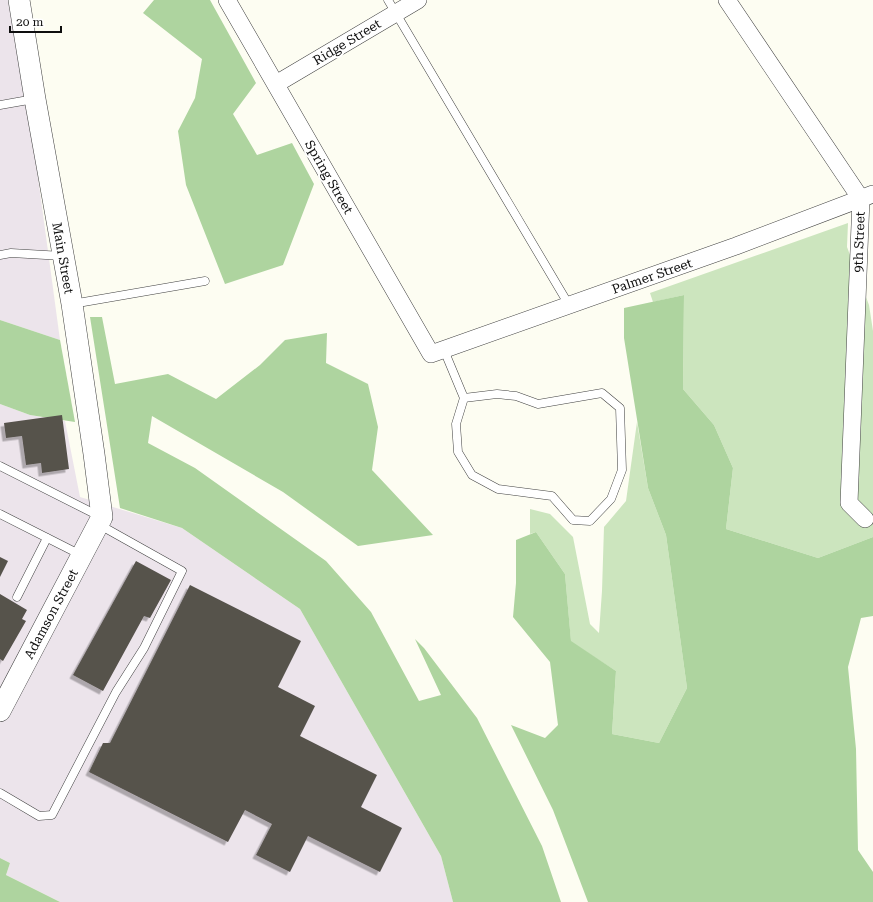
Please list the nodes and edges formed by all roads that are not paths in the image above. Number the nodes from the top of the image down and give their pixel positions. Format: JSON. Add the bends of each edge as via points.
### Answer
{"nodes":[{"id":1,"x":19,"y":0,"type":"edge"},
{"id":2,"x":227,"y":0,"type":"edge"},
{"id":3,"x":418,"y":0,"type":"edge"},
{"id":4,"x":727,"y":0,"type":"edge"},
{"id":5,"x":392,"y":6,"type":"edge"},
{"id":6,"x":276,"y":84,"type":"junction"},
{"id":7,"x":35,"y":99,"type":"junction"},
{"id":8,"x":0,"y":105,"type":"edge"},
{"id":9,"x":867,"y":196,"type":"edge"},
{"id":10,"x":0,"y":255,"type":"edge"},
{"id":11,"x":63,"y":256,"type":"junction"},
{"id":12,"x":205,"y":282,"type":"dead end"},
{"id":13,"x":72,"y":304,"type":"junction"},
{"id":14,"x":569,"y":305,"type":"junction"},
{"id":15,"x":437,"y":352,"type":"junction"},
{"id":16,"x":464,"y":398,"type":"junction"},
{"id":17,"x":0,"y":466,"type":"edge"},
{"id":18,"x":0,"y":514,"type":"edge"},
{"id":19,"x":865,"y":518,"type":"dead end"},
{"id":20,"x":100,"y":520,"type":"junction"},
{"id":21,"x":47,"y":538,"type":"junction"},
{"id":22,"x":82,"y":555,"type":"junction"},
{"id":23,"x":17,"y":597,"type":"dead end"},
{"id":24,"x":0,"y":711,"type":"edge"},
{"id":25,"x":0,"y":793,"type":"edge"}],
"edges":[{"from":1,"to":7,"type":"street","name":"Main Street"},
{"from":2,"to":6,"type":"street","name":"Spring Street"},
{"from":3,"to":5,"type":"street","name":"Ridge Street"},
{"from":4,"to":9,"type":"street","name":"9th Street"},
{"from":5,"to":6,"type":"street","name":"Ridge Street"},
{"from":5,"to":14,"type":"lane"},
{"from":6,"to":15,"type":"street","name":"Spring Street"},
{"from":7,"to":8,"type":"lane"},
{"from":7,"to":11,"type":"street","name":"Main Street"},
{"from":9,"to":14,"type":"street","name":"Palmer Street"},
{"from":9,"to":19,"type":"street","name":"9th Street","via":[[849,503]]},
{"from":10,"to":11,"type":"lane","via":[[11,253]]},
{"from":11,"to":13,"type":"street","name":"Main Street"},
{"from":12,"to":13,"type":"lane"},
{"from":13,"to":20,"type":"street","name":"Main Street","via":[[94,454]]},
{"from":14,"to":15,"type":"street","name":"Palmer Street"},
{"from":15,"to":16,"type":"lane"},
{"from":16,"to":16,"type":"lane","via":[[456,424],[458,452],[472,475],[498,489],[552,496],[573,520],[590,521],[611,499],[622,470],[620,408],[602,393],[538,404],[516,396],[497,394]]},
{"from":17,"to":20,"type":"lane"},
{"from":18,"to":21,"type":"lane"},
{"from":20,"to":22,"type":"street","name":"Adamson Street"},
{"from":20,"to":25,"type":"lane","via":[[182,571],[144,648],[116,692],[52,815],[39,816]]},
{"from":21,"to":22,"type":"lane"},
{"from":21,"to":23,"type":"lane"},
{"from":22,"to":24,"type":"street","name":"Adamson Street"}]}
